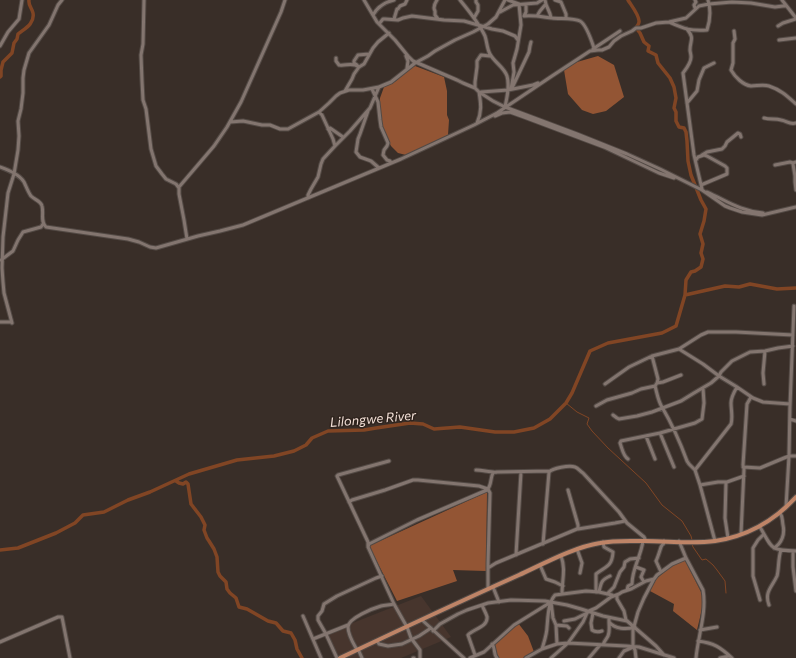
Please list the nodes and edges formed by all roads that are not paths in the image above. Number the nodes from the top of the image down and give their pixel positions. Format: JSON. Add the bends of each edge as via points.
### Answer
{"nodes":[{"id":1,"x":22,"y":0,"type":"edge"},
{"id":2,"x":62,"y":0,"type":"edge"},
{"id":3,"x":144,"y":0,"type":"edge"},
{"id":4,"x":285,"y":0,"type":"edge"},
{"id":5,"x":364,"y":0,"type":"edge"},
{"id":6,"x":394,"y":0,"type":"edge"},
{"id":7,"x":407,"y":0,"type":"edge"},
{"id":8,"x":437,"y":0,"type":"edge"},
{"id":9,"x":460,"y":0,"type":"edge"},
{"id":10,"x":476,"y":0,"type":"edge"},
{"id":11,"x":507,"y":0,"type":"edge"},
{"id":12,"x":542,"y":0,"type":"edge"},
{"id":13,"x":545,"y":0,"type":"edge"},
{"id":14,"x":555,"y":0,"type":"edge"},
{"id":15,"x":695,"y":0,"type":"edge"},
{"id":16,"x":782,"y":0,"type":"edge"},
{"id":17,"x":708,"y":2,"type":"edge"},
{"id":18,"x":518,"y":4,"type":"junction"},
{"id":19,"x":526,"y":4,"type":"junction"},
{"id":20,"x":545,"y":4,"type":"junction"},
{"id":21,"x":786,"y":6,"type":"junction"},
{"id":22,"x":695,"y":8,"type":"junction"},
{"id":23,"x":500,"y":12,"type":"junction"},
{"id":24,"x":373,"y":15,"type":"junction"},
{"id":25,"x":524,"y":16,"type":"junction"},
{"id":26,"x":537,"y":16,"type":"junction"},
{"id":27,"x":474,"y":18,"type":"junction"},
{"id":28,"x":552,"y":18,"type":"junction"},
{"id":29,"x":566,"y":18,"type":"junction"},
{"id":30,"x":796,"y":18,"type":"edge"},
{"id":31,"x":394,"y":19,"type":"junction"},
{"id":32,"x":438,"y":19,"type":"junction"},
{"id":33,"x":521,"y":20,"type":"junction"},
{"id":34,"x":670,"y":22,"type":"junction"},
{"id":35,"x":379,"y":24,"type":"junction"},
{"id":36,"x":778,"y":26,"type":"dead end"},
{"id":37,"x":481,"y":27,"type":"junction"},
{"id":38,"x":687,"y":29,"type":"junction"},
{"id":39,"x":620,"y":31,"type":"dead end"},
{"id":40,"x":734,"y":31,"type":"dead end"},
{"id":41,"x":389,"y":33,"type":"junction"},
{"id":42,"x":796,"y":38,"type":"edge"},
{"id":43,"x":518,"y":40,"type":"junction"},
{"id":44,"x":779,"y":40,"type":"dead end"},
{"id":45,"x":531,"y":42,"type":"dead end"},
{"id":46,"x":0,"y":46,"type":"edge"},
{"id":47,"x":594,"y":48,"type":"junction"},
{"id":48,"x":590,"y":51,"type":"junction"},
{"id":49,"x":405,"y":53,"type":"junction"},
{"id":50,"x":369,"y":54,"type":"junction"},
{"id":51,"x":490,"y":56,"type":"junction"},
{"id":52,"x":336,"y":58,"type":"dead end"},
{"id":53,"x":415,"y":62,"type":"junction"},
{"id":54,"x":714,"y":63,"type":"dead end"},
{"id":55,"x":358,"y":66,"type":"junction"},
{"id":56,"x":406,"y":69,"type":"junction"},
{"id":57,"x":543,"y":82,"type":"junction"},
{"id":58,"x":379,"y":87,"type":"junction"},
{"id":59,"x":475,"y":88,"type":"junction"},
{"id":60,"x":372,"y":89,"type":"junction"},
{"id":61,"x":510,"y":89,"type":"junction"},
{"id":62,"x":345,"y":91,"type":"junction"},
{"id":63,"x":479,"y":92,"type":"junction"},
{"id":64,"x":375,"y":96,"type":"junction"},
{"id":65,"x":687,"y":103,"type":"junction"},
{"id":66,"x":796,"y":104,"type":"edge"},
{"id":67,"x":505,"y":107,"type":"junction"},
{"id":68,"x":370,"y":108,"type":"junction"},
{"id":69,"x":319,"y":112,"type":"junction"},
{"id":70,"x":764,"y":118,"type":"dead end"},
{"id":71,"x":230,"y":122,"type":"junction"},
{"id":72,"x":479,"y":122,"type":"junction"},
{"id":73,"x":796,"y":123,"type":"edge"},
{"id":74,"x":328,"y":128,"type":"junction"},
{"id":75,"x":343,"y":137,"type":"junction"},
{"id":76,"x":741,"y":137,"type":"dead end"},
{"id":77,"x":335,"y":146,"type":"junction"},
{"id":78,"x":701,"y":156,"type":"junction"},
{"id":79,"x":696,"y":160,"type":"junction"},
{"id":80,"x":794,"y":162,"type":"edge"},
{"id":81,"x":391,"y":163,"type":"junction"},
{"id":82,"x":775,"y":166,"type":"dead end"},
{"id":83,"x":0,"y":167,"type":"edge"},
{"id":84,"x":379,"y":168,"type":"junction"},
{"id":85,"x":14,"y":174,"type":"junction"},
{"id":86,"x":690,"y":185,"type":"junction"},
{"id":87,"x":701,"y":185,"type":"junction"},
{"id":88,"x":179,"y":188,"type":"junction"},
{"id":89,"x":702,"y":190,"type":"junction"},
{"id":90,"x":796,"y":190,"type":"edge"},
{"id":91,"x":308,"y":198,"type":"junction"},
{"id":92,"x":796,"y":207,"type":"edge"},
{"id":93,"x":43,"y":224,"type":"junction"},
{"id":94,"x":187,"y":239,"type":"junction"},
{"id":95,"x":1,"y":261,"type":"edge"},
{"id":96,"x":1,"y":267,"type":"edge"},
{"id":97,"x":0,"y":292,"type":"edge"},
{"id":98,"x":4,"y":293,"type":"junction"},
{"id":99,"x":794,"y":306,"type":"dead end"},
{"id":100,"x":0,"y":322,"type":"edge"},
{"id":101,"x":793,"y":335,"type":"junction"},
{"id":102,"x":793,"y":346,"type":"junction"},
{"id":103,"x":679,"y":349,"type":"junction"},
{"id":104,"x":765,"y":351,"type":"junction"},
{"id":105,"x":652,"y":356,"type":"junction"},
{"id":106,"x":681,"y":375,"type":"dead end"},
{"id":107,"x":719,"y":376,"type":"junction"},
{"id":108,"x":605,"y":384,"type":"dead end"},
{"id":109,"x":764,"y":384,"type":"dead end"},
{"id":110,"x":656,"y":385,"type":"junction"},
{"id":111,"x":736,"y":387,"type":"junction"},
{"id":112,"x":703,"y":388,"type":"junction"},
{"id":113,"x":750,"y":397,"type":"junction"},
{"id":114,"x":596,"y":406,"type":"dead end"},
{"id":115,"x":790,"y":406,"type":"junction"},
{"id":116,"x":663,"y":408,"type":"junction"},
{"id":117,"x":613,"y":414,"type":"dead end"},
{"id":118,"x":790,"y":419,"type":"junction"},
{"id":119,"x":796,"y":421,"type":"edge"},
{"id":120,"x":674,"y":430,"type":"junction"},
{"id":121,"x":660,"y":433,"type":"junction"},
{"id":122,"x":646,"y":436,"type":"junction"},
{"id":123,"x":789,"y":456,"type":"junction"},
{"id":124,"x":796,"y":456,"type":"edge"},
{"id":125,"x":628,"y":459,"type":"dead end"},
{"id":126,"x":655,"y":459,"type":"dead end"},
{"id":127,"x":389,"y":461,"type":"dead end"},
{"id":128,"x":674,"y":467,"type":"dead end"},
{"id":129,"x":743,"y":468,"type":"junction"},
{"id":130,"x":476,"y":470,"type":"dead end"},
{"id":131,"x":695,"y":470,"type":"junction"},
{"id":132,"x":550,"y":471,"type":"junction"},
{"id":133,"x":493,"y":472,"type":"junction"},
{"id":134,"x":521,"y":472,"type":"junction"},
{"id":135,"x":744,"y":476,"type":"junction"},
{"id":136,"x":726,"y":482,"type":"junction"},
{"id":137,"x":700,"y":485,"type":"junction"},
{"id":138,"x":488,"y":489,"type":"junction"},
{"id":139,"x":568,"y":490,"type":"dead end"},
{"id":140,"x":796,"y":497,"type":"edge"},
{"id":141,"x":349,"y":502,"type":"junction"},
{"id":142,"x":794,"y":502,"type":"edge"},
{"id":143,"x":786,"y":507,"type":"junction"},
{"id":144,"x":780,"y":513,"type":"junction"},
{"id":145,"x":626,"y":521,"type":"junction"},
{"id":146,"x":760,"y":527,"type":"junction"},
{"id":147,"x":578,"y":528,"type":"junction"},
{"id":148,"x":741,"y":534,"type":"junction"},
{"id":149,"x":764,"y":534,"type":"junction"},
{"id":150,"x":728,"y":538,"type":"junction"},
{"id":151,"x":644,"y":541,"type":"junction"},
{"id":152,"x":664,"y":541,"type":"junction"},
{"id":153,"x":679,"y":541,"type":"junction"},
{"id":154,"x":715,"y":541,"type":"junction"},
{"id":155,"x":603,"y":542,"type":"junction"},
{"id":156,"x":543,"y":544,"type":"junction"},
{"id":157,"x":368,"y":546,"type":"junction"},
{"id":158,"x":774,"y":548,"type":"junction"},
{"id":159,"x":577,"y":549,"type":"junction"},
{"id":160,"x":781,"y":550,"type":"junction"},
{"id":161,"x":795,"y":551,"type":"edge"},
{"id":162,"x":516,"y":555,"type":"junction"},
{"id":163,"x":561,"y":556,"type":"junction"},
{"id":164,"x":638,"y":558,"type":"junction"},
{"id":165,"x":686,"y":558,"type":"junction"},
{"id":166,"x":540,"y":565,"type":"junction"},
{"id":167,"x":636,"y":567,"type":"junction"},
{"id":168,"x":488,"y":568,"type":"junction"},
{"id":169,"x":661,"y":572,"type":"junction"},
{"id":170,"x":580,"y":573,"type":"dead end"},
{"id":171,"x":382,"y":576,"type":"junction"},
{"id":172,"x":610,"y":576,"type":"dead end"},
{"id":173,"x":654,"y":579,"type":"junction"},
{"id":174,"x":644,"y":582,"type":"junction"},
{"id":175,"x":563,"y":586,"type":"junction"},
{"id":176,"x":493,"y":587,"type":"junction"},
{"id":177,"x":488,"y":589,"type":"junction"},
{"id":178,"x":627,"y":590,"type":"junction"},
{"id":179,"x":796,"y":591,"type":"edge"},
{"id":180,"x":598,"y":592,"type":"junction"},
{"id":181,"x":562,"y":594,"type":"junction"},
{"id":182,"x":607,"y":594,"type":"junction"},
{"id":183,"x":615,"y":596,"type":"junction"},
{"id":184,"x":760,"y":600,"type":"dead end"},
{"id":185,"x":499,"y":602,"type":"junction"},
{"id":186,"x":551,"y":602,"type":"junction"},
{"id":187,"x":394,"y":604,"type":"junction"},
{"id":188,"x":482,"y":605,"type":"junction"},
{"id":189,"x":770,"y":605,"type":"dead end"},
{"id":190,"x":590,"y":612,"type":"junction"},
{"id":191,"x":303,"y":616,"type":"dead end"},
{"id":192,"x":609,"y":618,"type":"junction"},
{"id":193,"x":422,"y":620,"type":"junction"},
{"id":194,"x":564,"y":621,"type":"dead end"},
{"id":195,"x":627,"y":621,"type":"junction"},
{"id":196,"x":609,"y":622,"type":"junction"},
{"id":197,"x":348,"y":625,"type":"junction"},
{"id":198,"x":556,"y":625,"type":"junction"},
{"id":199,"x":406,"y":627,"type":"junction"},
{"id":200,"x":634,"y":627,"type":"junction"},
{"id":201,"x":717,"y":627,"type":"dead end"},
{"id":202,"x":569,"y":628,"type":"dead end"},
{"id":203,"x":432,"y":629,"type":"junction"},
{"id":204,"x":700,"y":630,"type":"junction"},
{"id":205,"x":602,"y":631,"type":"dead end"},
{"id":206,"x":326,"y":634,"type":"junction"},
{"id":207,"x":313,"y":639,"type":"junction"},
{"id":208,"x":412,"y":639,"type":"junction"},
{"id":209,"x":377,"y":641,"type":"junction"},
{"id":210,"x":698,"y":641,"type":"junction"},
{"id":211,"x":0,"y":642,"type":"edge"},
{"id":212,"x":492,"y":644,"type":"junction"},
{"id":213,"x":557,"y":644,"type":"junction"},
{"id":214,"x":568,"y":644,"type":"junction"},
{"id":215,"x":602,"y":645,"type":"junction"},
{"id":216,"x":633,"y":647,"type":"junction"},
{"id":217,"x":542,"y":649,"type":"junction"},
{"id":218,"x":357,"y":650,"type":"junction"},
{"id":219,"x":475,"y":655,"type":"junction"},
{"id":220,"x":666,"y":656,"type":"edge"},
{"id":221,"x":496,"y":657,"type":"edge"},
{"id":222,"x":731,"y":657,"type":"edge"},
{"id":223,"x":70,"y":658,"type":"edge"},
{"id":224,"x":321,"y":658,"type":"edge"},
{"id":225,"x":336,"y":658,"type":"edge"},
{"id":226,"x":340,"y":658,"type":"edge"},
{"id":227,"x":362,"y":658,"type":"edge"},
{"id":228,"x":420,"y":658,"type":"edge"},
{"id":229,"x":464,"y":658,"type":"edge"},
{"id":230,"x":470,"y":658,"type":"edge"},
{"id":231,"x":526,"y":658,"type":"edge"},
{"id":232,"x":550,"y":658,"type":"edge"},
{"id":233,"x":589,"y":658,"type":"edge"},
{"id":234,"x":619,"y":658,"type":"edge"},
{"id":235,"x":636,"y":658,"type":"edge"},
{"id":236,"x":674,"y":658,"type":"edge"},
{"id":237,"x":696,"y":658,"type":"edge"},
{"id":238,"x":720,"y":658,"type":"edge"}],
"edges":[{"from":1,"to":46,"type":"street","via":[[19,19]]},
{"from":2,"to":85,"type":"street","via":[[49,25],[27,56]]},
{"from":3,"to":88,"type":"street","via":[[141,56],[143,100],[152,149],[156,166],[166,179]]},
{"from":4,"to":71,"type":"street"},
{"from":5,"to":24,"type":"street"},
{"from":6,"to":24,"type":"street","via":[[384,4]]},
{"from":7,"to":31,"type":"street","via":[[396,10]]},
{"from":8,"to":32,"type":"street","via":[[434,9]]},
{"from":9,"to":27,"type":"street"},
{"from":10,"to":27,"type":"street","via":[[478,11]]},
{"from":11,"to":18,"type":"street"},
{"from":11,"to":23,"type":"street"},
{"from":12,"to":19,"type":"street"},
{"from":13,"to":20,"type":"street"},
{"from":14,"to":29,"type":"street","via":[[562,2]]},
{"from":15,"to":22,"type":"street"},
{"from":16,"to":21,"type":"street"},
{"from":17,"to":21,"type":"street"},
{"from":17,"to":22,"type":"street"},
{"from":17,"to":38,"type":"street","via":[[708,30]]},
{"from":18,"to":19,"type":"street"},
{"from":18,"to":23,"type":"street"},
{"from":18,"to":33,"type":"street"},
{"from":19,"to":25,"type":"street"},
{"from":20,"to":26,"type":"street"},
{"from":20,"to":28,"type":"street"},
{"from":21,"to":30,"type":"street"},
{"from":22,"to":34,"type":"street","via":[[686,18]]},
{"from":23,"to":37,"type":"street","via":[[494,20]]},
{"from":24,"to":35,"type":"street"},
{"from":25,"to":26,"type":"street"},
{"from":25,"to":33,"type":"street"},
{"from":26,"to":28,"type":"street"},
{"from":27,"to":37,"type":"street"},
{"from":28,"to":29,"type":"street"},
{"from":29,"to":47,"type":"street","via":[[581,22],[592,39]]},
{"from":30,"to":36,"type":"street"},
{"from":31,"to":32,"type":"street","via":[[412,16]]},
{"from":31,"to":35,"type":"street","via":[[383,19]]},
{"from":32,"to":37,"type":"street","via":[[464,21]]},
{"from":33,"to":43,"type":"street"},
{"from":34,"to":38,"type":"street"},
{"from":34,"to":48,"type":"street","via":[[636,28],[621,36],[609,47]]},
{"from":35,"to":41,"type":"street"},
{"from":37,"to":43,"type":"street","via":[[503,31]]},
{"from":37,"to":51,"type":"street"},
{"from":37,"to":53,"type":"street"},
{"from":38,"to":65,"type":"street","via":[[692,40],[690,59],[682,73]]},
{"from":39,"to":47,"type":"street"},
{"from":40,"to":66,"type":"street","via":[[731,70],[735,76],[747,85],[763,85],[785,93]]},
{"from":41,"to":49,"type":"street"},
{"from":41,"to":50,"type":"street"},
{"from":42,"to":44,"type":"street"},
{"from":43,"to":61,"type":"street"},
{"from":45,"to":61,"type":"street","via":[[528,55]]},
{"from":47,"to":48,"type":"street"},
{"from":48,"to":57,"type":"street"},
{"from":49,"to":53,"type":"street"},
{"from":49,"to":56,"type":"street","via":[[408,61]]},
{"from":50,"to":55,"type":"street","via":[[364,64]]},
{"from":50,"to":55,"type":"street","via":[[358,55],[354,61]]},
{"from":51,"to":59,"type":"street","via":[[481,55],[478,59]]},
{"from":51,"to":61,"type":"street","via":[[507,75]]},
{"from":52,"to":55,"type":"street","via":[[339,65]]},
{"from":53,"to":56,"type":"street"},
{"from":53,"to":59,"type":"street"},
{"from":54,"to":65,"type":"street","via":[[704,68],[697,91]]},
{"from":55,"to":62,"type":"street"},
{"from":56,"to":58,"type":"street","via":[[391,82]]},
{"from":57,"to":61,"type":"street"},
{"from":57,"to":67,"type":"street"},
{"from":58,"to":60,"type":"street"},
{"from":58,"to":64,"type":"street"},
{"from":59,"to":63,"type":"street"},
{"from":60,"to":62,"type":"street"},
{"from":60,"to":64,"type":"street"},
{"from":61,"to":63,"type":"street"},
{"from":61,"to":67,"type":"street"},
{"from":62,"to":69,"type":"street","via":[[340,92]]},
{"from":63,"to":67,"type":"street"},
{"from":63,"to":72,"type":"street"},
{"from":64,"to":68,"type":"street"},
{"from":64,"to":81,"type":"street","via":[[381,127],[388,143],[383,155]]},
{"from":65,"to":79,"type":"street"},
{"from":67,"to":72,"type":"street"},
{"from":67,"to":86,"type":"street","via":[[627,154]]},
{"from":68,"to":75,"type":"street"},
{"from":68,"to":84,"type":"street","via":[[358,139],[356,152]]},
{"from":69,"to":71,"type":"street","via":[[288,129],[243,121]]},
{"from":69,"to":74,"type":"street"},
{"from":70,"to":73,"type":"street"},
{"from":71,"to":88,"type":"street"},
{"from":72,"to":81,"type":"street"},
{"from":72,"to":86,"type":"street","via":[[502,113],[514,113],[598,145]]},
{"from":74,"to":75,"type":"street"},
{"from":74,"to":77,"type":"street"},
{"from":75,"to":77,"type":"street"},
{"from":76,"to":78,"type":"street","via":[[738,133],[722,149]]},
{"from":77,"to":91,"type":"street","via":[[322,162]]},
{"from":78,"to":79,"type":"street"},
{"from":78,"to":87,"type":"street","via":[[710,157],[726,166],[727,174]]},
{"from":79,"to":87,"type":"street"},
{"from":80,"to":82,"type":"street"},
{"from":80,"to":90,"type":"street"},
{"from":81,"to":84,"type":"street"},
{"from":83,"to":85,"type":"street"},
{"from":84,"to":91,"type":"street"},
{"from":85,"to":93,"type":"street","via":[[19,176],[32,196],[42,204]]},
{"from":85,"to":95,"type":"street","via":[[7,199]]},
{"from":86,"to":89,"type":"street"},
{"from":87,"to":89,"type":"street"},
{"from":88,"to":94,"type":"street"},
{"from":89,"to":92,"type":"street","via":[[745,210],[762,213]]},
{"from":91,"to":94,"type":"street","via":[[241,226]]},
{"from":93,"to":94,"type":"street","via":[[48,228],[128,238],[153,248]]},
{"from":93,"to":95,"type":"street","via":[[41,227],[23,232],[13,250]]},
{"from":95,"to":96,"type":"street"},
{"from":96,"to":98,"type":"street"},
{"from":97,"to":98,"type":"street"},
{"from":98,"to":100,"type":"street","via":[[12,322]]},
{"from":99,"to":101,"type":"street"},
{"from":101,"to":102,"type":"street"},
{"from":101,"to":103,"type":"street","via":[[711,331]]},
{"from":102,"to":104,"type":"street"},
{"from":102,"to":115,"type":"street"},
{"from":103,"to":105,"type":"street"},
{"from":103,"to":107,"type":"street"},
{"from":104,"to":107,"type":"street","via":[[750,352],[732,361]]},
{"from":104,"to":109,"type":"street"},
{"from":105,"to":108,"type":"street","via":[[626,368]]},
{"from":105,"to":110,"type":"street","via":[[658,380]]},
{"from":106,"to":110,"type":"street"},
{"from":107,"to":111,"type":"street"},
{"from":107,"to":112,"type":"street"},
{"from":110,"to":114,"type":"street","via":[[607,400]]},
{"from":110,"to":116,"type":"street"},
{"from":111,"to":113,"type":"street"},
{"from":111,"to":131,"type":"street","via":[[731,404],[731,424]]},
{"from":112,"to":116,"type":"street"},
{"from":112,"to":120,"type":"street","via":[[702,420]]},
{"from":113,"to":115,"type":"street","via":[[763,402]]},
{"from":113,"to":129,"type":"street","via":[[747,404]]},
{"from":115,"to":118,"type":"street"},
{"from":116,"to":117,"type":"street","via":[[619,419]]},
{"from":116,"to":120,"type":"street"},
{"from":118,"to":119,"type":"street"},
{"from":118,"to":123,"type":"street"},
{"from":120,"to":121,"type":"street"},
{"from":120,"to":131,"type":"street","via":[[689,464]]},
{"from":121,"to":122,"type":"street"},
{"from":121,"to":128,"type":"street"},
{"from":122,"to":125,"type":"street","via":[[621,442]]},
{"from":122,"to":126,"type":"street"},
{"from":123,"to":124,"type":"street"},
{"from":123,"to":129,"type":"street","via":[[760,468]]},
{"from":123,"to":143,"type":"street"},
{"from":127,"to":141,"type":"street","via":[[338,475],[337,478]]},
{"from":129,"to":135,"type":"street"},
{"from":130,"to":133,"type":"street"},
{"from":131,"to":137,"type":"street"},
{"from":132,"to":134,"type":"street"},
{"from":132,"to":145,"type":"street","via":[[558,468],[577,468]]},
{"from":132,"to":156,"type":"street"},
{"from":133,"to":134,"type":"street"},
{"from":133,"to":138,"type":"street"},
{"from":134,"to":162,"type":"street"},
{"from":135,"to":136,"type":"street"},
{"from":135,"to":148,"type":"street"},
{"from":136,"to":137,"type":"street"},
{"from":136,"to":150,"type":"street","via":[[725,518]]},
{"from":137,"to":154,"type":"street"},
{"from":138,"to":141,"type":"street","via":[[413,480]]},
{"from":138,"to":157,"type":"street","via":[[417,520],[369,543]]},
{"from":138,"to":168,"type":"street"},
{"from":139,"to":147,"type":"street"},
{"from":140,"to":142,"type":"main road"},
{"from":141,"to":157,"type":"street"},
{"from":142,"to":143,"type":"main road"},
{"from":143,"to":144,"type":"main road"},
{"from":144,"to":146,"type":"main road"},
{"from":144,"to":158,"type":"street","via":[[783,516],[784,535]]},
{"from":145,"to":147,"type":"street"},
{"from":145,"to":151,"type":"street","via":[[644,537]]},
{"from":146,"to":148,"type":"main road"},
{"from":146,"to":149,"type":"street"},
{"from":147,"to":156,"type":"street"},
{"from":148,"to":150,"type":"main road"},
{"from":149,"to":158,"type":"street"},
{"from":149,"to":184,"type":"street","via":[[753,548],[753,576]]},
{"from":150,"to":154,"type":"main road"},
{"from":151,"to":152,"type":"main road"},
{"from":151,"to":155,"type":"main road"},
{"from":151,"to":164,"type":"street"},
{"from":152,"to":153,"type":"main road"},
{"from":152,"to":169,"type":"street","via":[[656,561]]},
{"from":153,"to":154,"type":"main road"},
{"from":153,"to":165,"type":"street"},
{"from":155,"to":159,"type":"main road"},
{"from":155,"to":180,"type":"street","via":[[604,547],[613,552],[613,557],[609,566],[596,574]]},
{"from":156,"to":162,"type":"street"},
{"from":157,"to":171,"type":"street"},
{"from":158,"to":160,"type":"street"},
{"from":159,"to":163,"type":"main road"},
{"from":159,"to":170,"type":"street","via":[[582,563]]},
{"from":160,"to":161,"type":"street"},
{"from":160,"to":189,"type":"street","via":[[777,575],[767,596]]},
{"from":161,"to":179,"type":"street","via":[[792,567]]},
{"from":162,"to":168,"type":"street"},
{"from":163,"to":166,"type":"main road"},
{"from":163,"to":175,"type":"street","via":[[564,563]]},
{"from":164,"to":167,"type":"street"},
{"from":164,"to":182,"type":"street","via":[[625,562],[614,587]]},
{"from":165,"to":169,"type":"street"},
{"from":165,"to":204,"type":"street","via":[[703,590]]},
{"from":166,"to":175,"type":"street","via":[[546,579]]},
{"from":166,"to":176,"type":"main road"},
{"from":167,"to":174,"type":"street","via":[[644,570],[641,577]]},
{"from":167,"to":178,"type":"street","via":[[632,584]]},
{"from":168,"to":177,"type":"street"},
{"from":169,"to":173,"type":"street"},
{"from":171,"to":187,"type":"street"},
{"from":171,"to":206,"type":"street","via":[[324,604],[318,618]]},
{"from":172,"to":180,"type":"street","via":[[604,579]]},
{"from":173,"to":174,"type":"street"},
{"from":173,"to":200,"type":"street","via":[[638,612]]},
{"from":174,"to":178,"type":"street"},
{"from":175,"to":181,"type":"street"},
{"from":176,"to":177,"type":"main road"},
{"from":176,"to":185,"type":"street"},
{"from":177,"to":193,"type":"main road"},
{"from":178,"to":183,"type":"street"},
{"from":180,"to":181,"type":"street"},
{"from":180,"to":182,"type":"street"},
{"from":181,"to":186,"type":"street","via":[[555,595]]},
{"from":182,"to":183,"type":"street"},
{"from":183,"to":190,"type":"street"},
{"from":183,"to":195,"type":"street"},
{"from":185,"to":186,"type":"street"},
{"from":185,"to":188,"type":"street"},
{"from":186,"to":190,"type":"street"},
{"from":186,"to":198,"type":"street"},
{"from":186,"to":212,"type":"street","via":[[514,625]]},
{"from":186,"to":217,"type":"street"},
{"from":187,"to":197,"type":"street","via":[[363,613]]},
{"from":187,"to":199,"type":"street"},
{"from":188,"to":203,"type":"street","via":[[458,614]]},
{"from":188,"to":219,"type":"street","via":[[486,622],[468,635]]},
{"from":190,"to":192,"type":"street"},
{"from":190,"to":194,"type":"street"},
{"from":190,"to":205,"type":"street","via":[[592,630]]},
{"from":190,"to":214,"type":"street"},
{"from":191,"to":207,"type":"street"},
{"from":192,"to":195,"type":"street"},
{"from":192,"to":196,"type":"street"},
{"from":193,"to":199,"type":"main road"},
{"from":193,"to":203,"type":"street"},
{"from":195,"to":200,"type":"street"},
{"from":196,"to":200,"type":"street","via":[[622,628]]},
{"from":196,"to":215,"type":"street","via":[[609,634]]},
{"from":197,"to":206,"type":"street"},
{"from":197,"to":218,"type":"street"},
{"from":198,"to":202,"type":"street"},
{"from":198,"to":213,"type":"street"},
{"from":199,"to":208,"type":"street"},
{"from":199,"to":209,"type":"main road"},
{"from":200,"to":216,"type":"street"},
{"from":200,"to":220,"type":"street"},
{"from":201,"to":204,"type":"street"},
{"from":203,"to":208,"type":"street"},
{"from":203,"to":229,"type":"street"},
{"from":204,"to":210,"type":"street"},
{"from":206,"to":207,"type":"street"},
{"from":206,"to":225,"type":"street"},
{"from":207,"to":224,"type":"street"},
{"from":208,"to":209,"type":"street","via":[[388,646],[380,645]]},
{"from":208,"to":228,"type":"street","via":[[420,650]]},
{"from":209,"to":218,"type":"main road"},
{"from":210,"to":222,"type":"street","via":[[714,644]]},
{"from":210,"to":237,"type":"street"},
{"from":211,"to":223,"type":"street","via":[[62,617]]},
{"from":212,"to":219,"type":"street","via":[[484,652]]},
{"from":212,"to":221,"type":"street"},
{"from":213,"to":214,"type":"street"},
{"from":213,"to":217,"type":"street"},
{"from":214,"to":215,"type":"street"},
{"from":214,"to":232,"type":"street"},
{"from":215,"to":216,"type":"street"},
{"from":215,"to":233,"type":"street"},
{"from":216,"to":220,"type":"street"},
{"from":216,"to":234,"type":"street","via":[[627,649]]},
{"from":216,"to":235,"type":"street"},
{"from":217,"to":231,"type":"street"},
{"from":218,"to":226,"type":"main road"},
{"from":218,"to":227,"type":"street"},
{"from":219,"to":230,"type":"street"},
{"from":220,"to":236,"type":"street"},
{"from":222,"to":238,"type":"street"}]}
